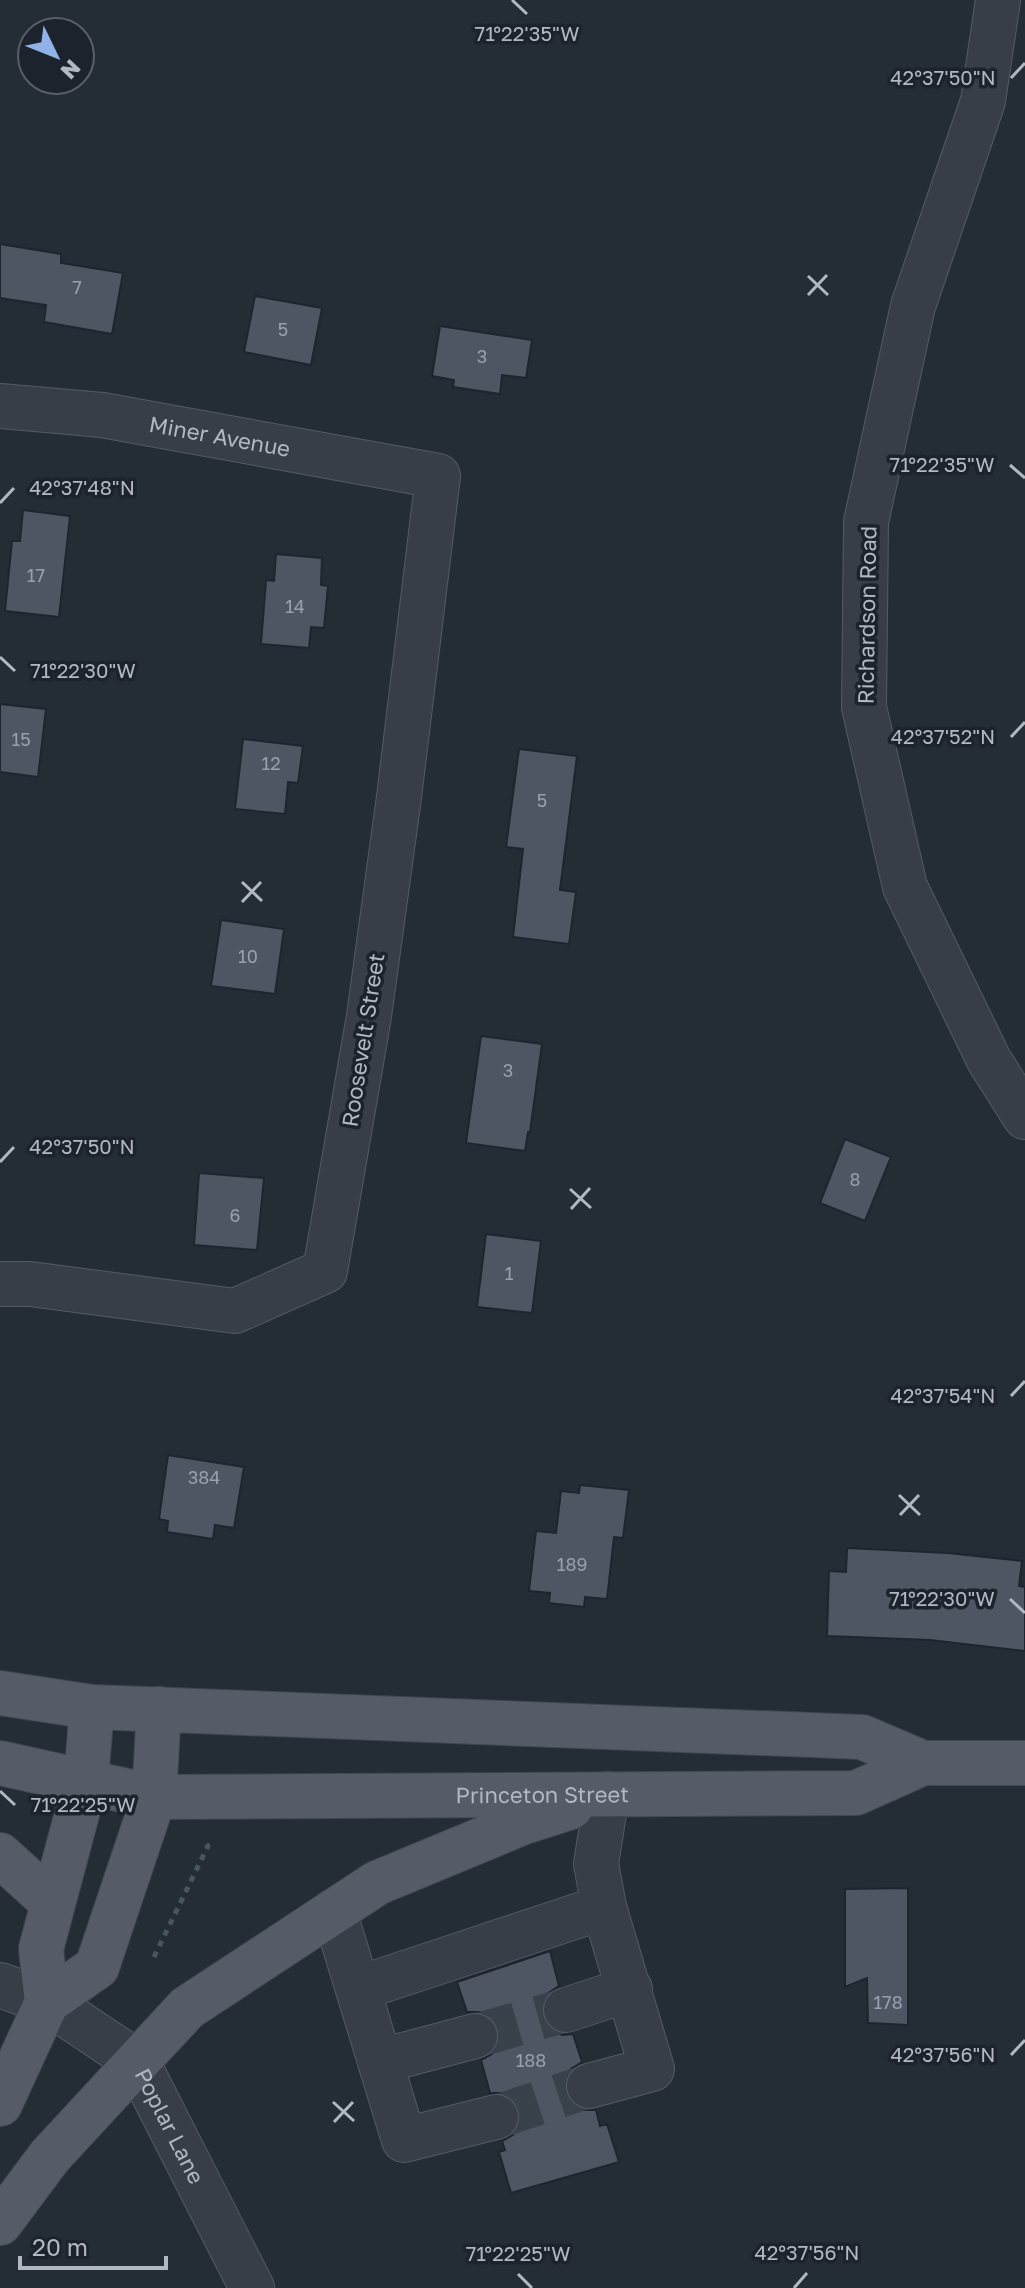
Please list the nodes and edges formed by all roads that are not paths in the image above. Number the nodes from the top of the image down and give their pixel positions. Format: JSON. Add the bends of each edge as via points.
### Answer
{"nodes":[{"id":1,"x":998,"y":0,"type":"edge"},
{"id":2,"x":0,"y":406,"type":"edge"},
{"id":3,"x":438,"y":476,"type":"joint"},
{"id":4,"x":1025,"y":1117,"type":"edge"},
{"id":5,"x":0,"y":1284,"type":"edge"},
{"id":6,"x":0,"y":1693,"type":"edge"},
{"id":7,"x":92,"y":1707,"type":"junction"},
{"id":8,"x":159,"y":1709,"type":"junction"},
{"id":9,"x":0,"y":1763,"type":"edge"},
{"id":10,"x":923,"y":1763,"type":"junction"},
{"id":11,"x":1025,"y":1763,"type":"edge"},
{"id":12,"x":86,"y":1780,"type":"junction"},
{"id":13,"x":607,"y":1794,"type":"junction"},
{"id":14,"x":154,"y":1797,"type":"junction"},
{"id":15,"x":0,"y":1855,"type":"edge"},
{"id":16,"x":53,"y":1903,"type":"junction"},
{"id":17,"x":604,"y":1907,"type":"junction"},
{"id":18,"x":334,"y":1911,"type":"junction"},
{"id":19,"x":0,"y":1985,"type":"edge"},
{"id":20,"x":360,"y":1988,"type":"junction"},
{"id":21,"x":630,"y":1989,"type":"junction"},
{"id":22,"x":47,"y":2002,"type":"junction"},
{"id":23,"x":566,"y":2010,"type":"tunnel mouth"},
{"id":24,"x":475,"y":2036,"type":"tunnel mouth"},
{"id":25,"x":381,"y":2061,"type":"junction"},
{"id":26,"x":137,"y":2062,"type":"junction"},
{"id":27,"x":589,"y":2086,"type":"tunnel mouth"},
{"id":28,"x":0,"y":2104,"type":"edge"},
{"id":29,"x":496,"y":2117,"type":"tunnel mouth"},
{"id":30,"x":0,"y":2223,"type":"edge"},
{"id":31,"x":252,"y":2288,"type":"edge"}],
"edges":[{"from":1,"to":4,"type":"street","name":"Richardson Road","via":[[983,101],[913,306],[866,522],[864,707],[905,887],[989,1060]]},
{"from":2,"to":3,"type":"street","name":"Miner Avenue","via":[[102,415]]},
{"from":3,"to":5,"type":"street","name":"Roosevelt Street","via":[[369,1016],[325,1271],[235,1311]]},
{"from":6,"to":7,"type":"main road","name":"Princeton Street"},
{"from":7,"to":8,"type":"main road","name":"Princeton Street"},
{"from":7,"to":12,"type":"main road"},
{"from":8,"to":10,"type":"main road","name":"Princeton Street","via":[[862,1737]]},
{"from":8,"to":14,"type":"main road"},
{"from":9,"to":12,"type":"main road","name":"Princeton Street"},
{"from":10,"to":11,"type":"main road","name":"Princeton Street"},
{"from":10,"to":13,"type":"main road","name":"Princeton Street","via":[[856,1793]]},
{"from":12,"to":14,"type":"main road","name":"Princeton Street"},
{"from":12,"to":16,"type":"main road"},
{"from":13,"to":14,"type":"main road","name":"Princeton Street"},
{"from":13,"to":17,"type":"street","via":[[596,1864]]},
{"from":13,"to":18,"type":"main road","via":[[377,1883]]},
{"from":14,"to":22,"type":"main road","via":[[97,1967]]},
{"from":15,"to":16,"type":"main road"},
{"from":16,"to":22,"type":"main road","via":[[41,1949]]},
{"from":17,"to":20,"type":"street"},
{"from":17,"to":21,"type":"street"},
{"from":18,"to":20,"type":"street"},
{"from":18,"to":26,"type":"main road","via":[[187,2008]]},
{"from":19,"to":22,"type":"street","name":"Poplar Lane"},
{"from":20,"to":25,"type":"street"},
{"from":21,"to":23,"type":"street"},
{"from":21,"to":27,"type":"street","via":[[652,2069]]},
{"from":22,"to":26,"type":"street","name":"Poplar Lane"},
{"from":22,"to":28,"type":"main road"},
{"from":24,"to":25,"type":"street"},
{"from":25,"to":29,"type":"street","via":[[404,2140]]},
{"from":26,"to":30,"type":"main road","via":[[50,2156]]},
{"from":26,"to":31,"type":"street","name":"Poplar Lane"}]}
